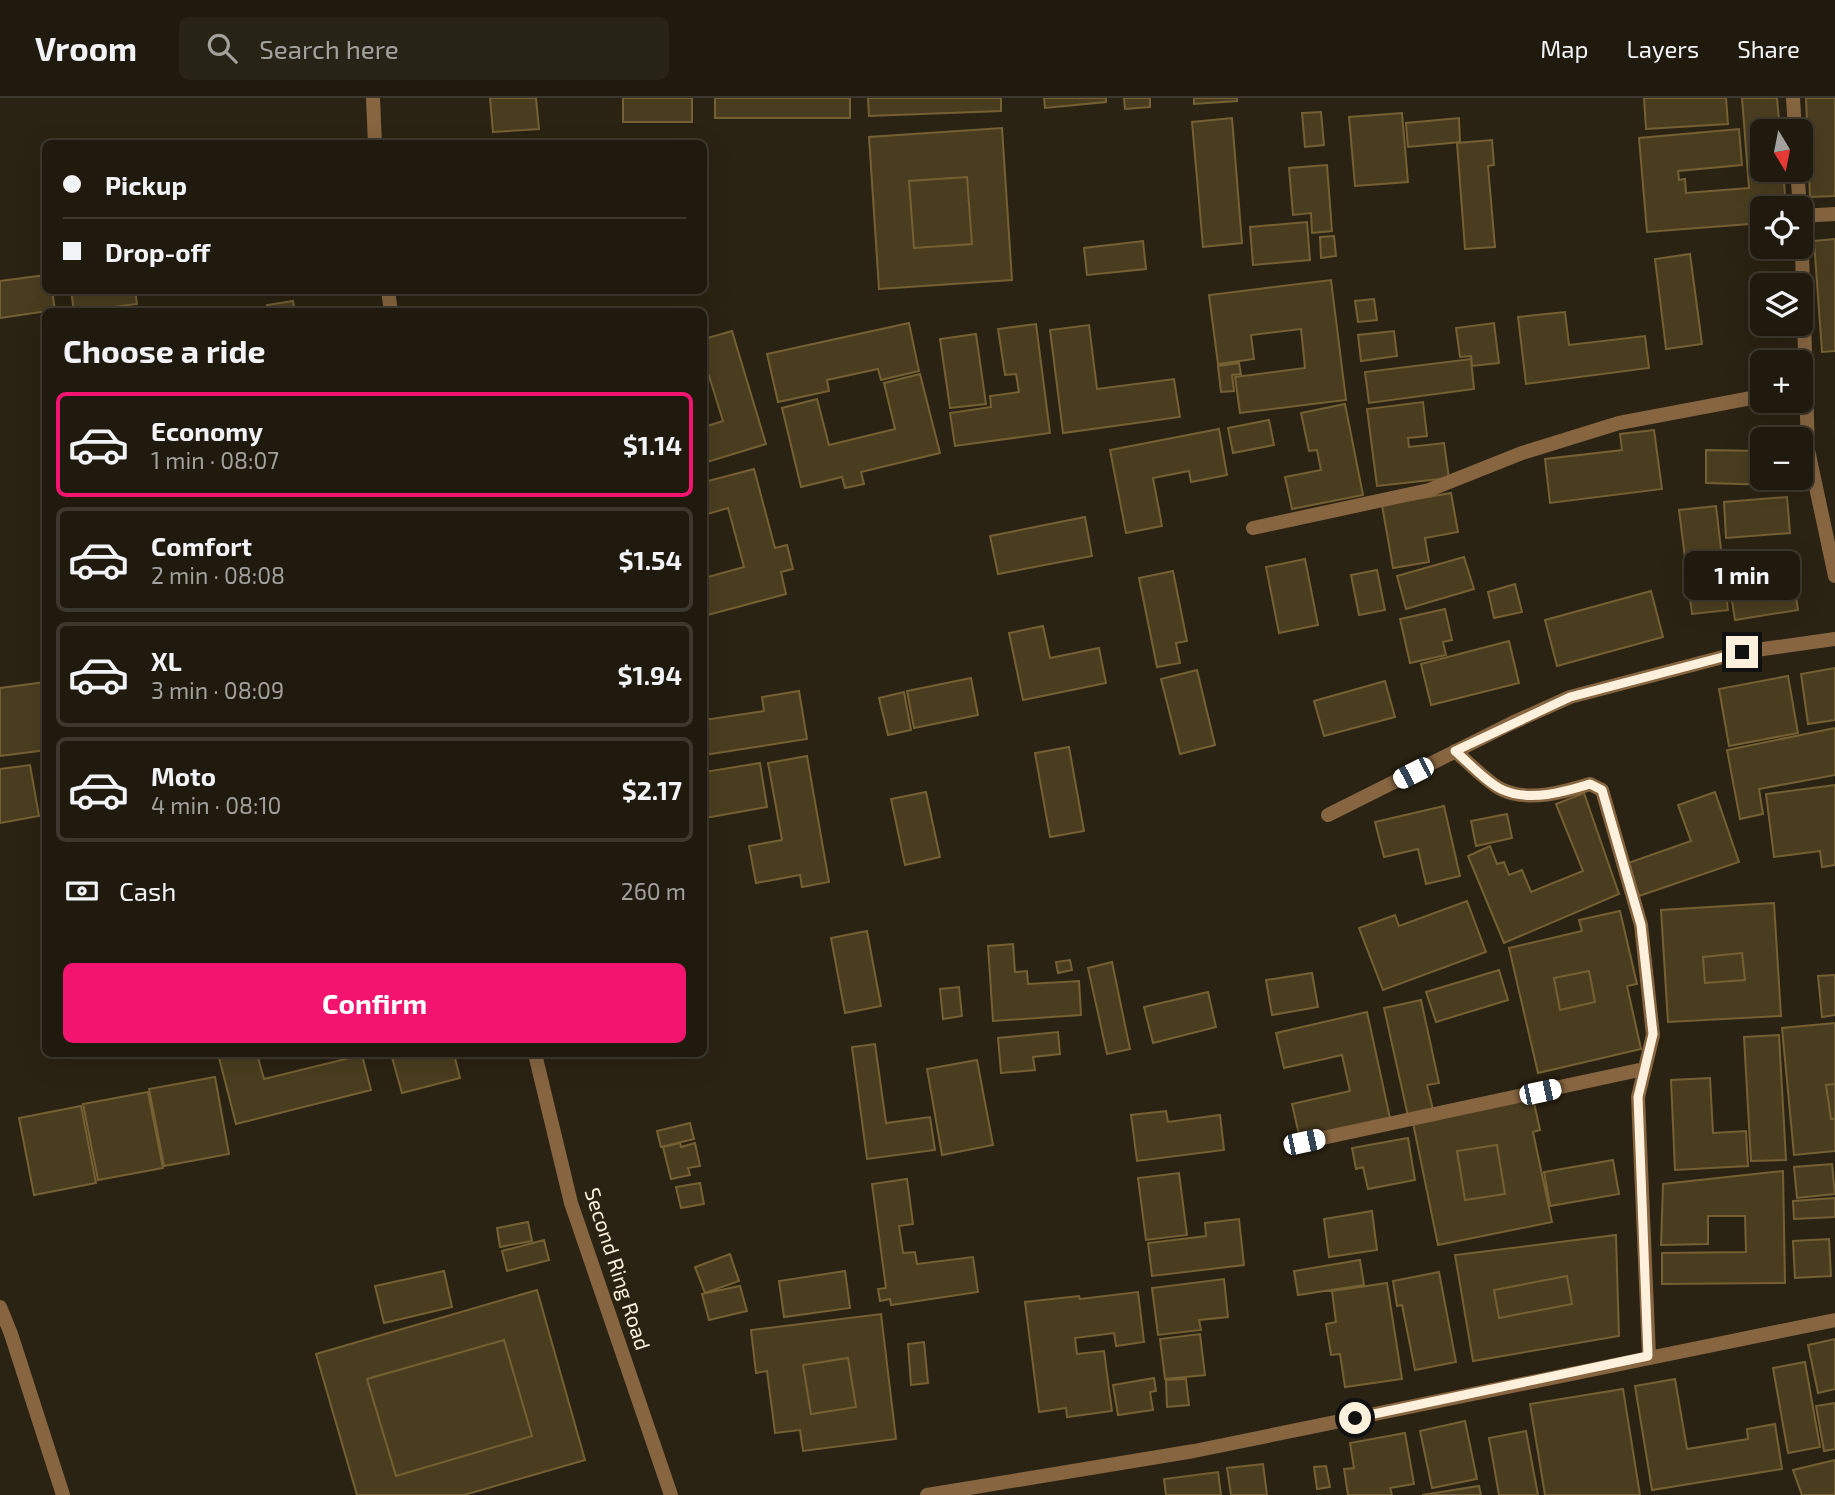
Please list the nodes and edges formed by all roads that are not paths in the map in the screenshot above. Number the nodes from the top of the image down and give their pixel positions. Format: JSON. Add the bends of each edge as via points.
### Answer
{"nodes":[{"id":1,"x":373,"y":98,"type":"edge"},
{"id":2,"x":1793,"y":98,"type":"edge"},
{"id":3,"x":1794,"y":119,"type":"edge"},
{"id":4,"x":375,"y":140,"type":"edge"},
{"id":5,"x":1835,"y":214,"type":"edge"},
{"id":6,"x":1813,"y":215,"type":"edge"},
{"id":7,"x":1802,"y":259,"type":"edge"},
{"id":8,"x":1803,"y":350,"type":"edge"},
{"id":9,"x":1750,"y":399,"type":"edge"},
{"id":10,"x":1806,"y":413,"type":"edge"},
{"id":11,"x":1254,"y":528,"type":"dead end"},
{"id":12,"x":1835,"y":576,"type":"edge"},
{"id":13,"x":1835,"y":639,"type":"edge"},
{"id":14,"x":1455,"y":751,"type":"junction"},
{"id":15,"x":1328,"y":815,"type":"dead end"},
{"id":16,"x":537,"y":1057,"type":"edge"},
{"id":17,"x":1644,"y":1069,"type":"junction"},
{"id":18,"x":1304,"y":1142,"type":"dead end"},
{"id":19,"x":0,"y":1307,"type":"edge"},
{"id":20,"x":1835,"y":1320,"type":"edge"},
{"id":21,"x":5,"y":1335,"type":"edge"},
{"id":22,"x":1648,"y":1356,"type":"junction"},
{"id":23,"x":63,"y":1495,"type":"edge"},
{"id":24,"x":671,"y":1495,"type":"edge"},
{"id":25,"x":927,"y":1495,"type":"edge"}],
"edges":[{"from":1,"to":4,"type":"street"},
{"from":2,"to":3,"type":"street"},
{"from":5,"to":6,"type":"street"},
{"from":7,"to":8,"type":"street"},
{"from":9,"to":11,"type":"street","via":[[1619,423],[1429,489]]},
{"from":10,"to":12,"type":"street","via":[[1808,450]]},
{"from":13,"to":14,"type":"street","via":[[1742,652],[1570,697]]},
{"from":14,"to":15,"type":"street"},
{"from":14,"to":17,"type":"street","via":[[1502,790],[1532,796],[1590,784],[1602,790],[1641,925],[1653,1034]]},
{"from":16,"to":24,"type":"street","name":"Second Ring Road","via":[[571,1203]]},
{"from":17,"to":18,"type":"street"},
{"from":17,"to":22,"type":"street","via":[[1638,1097]]},
{"from":19,"to":21,"type":"street"},
{"from":20,"to":22,"type":"street"},
{"from":21,"to":23,"type":"street"},
{"from":22,"to":25,"type":"street","via":[[1194,1451]]}]}
